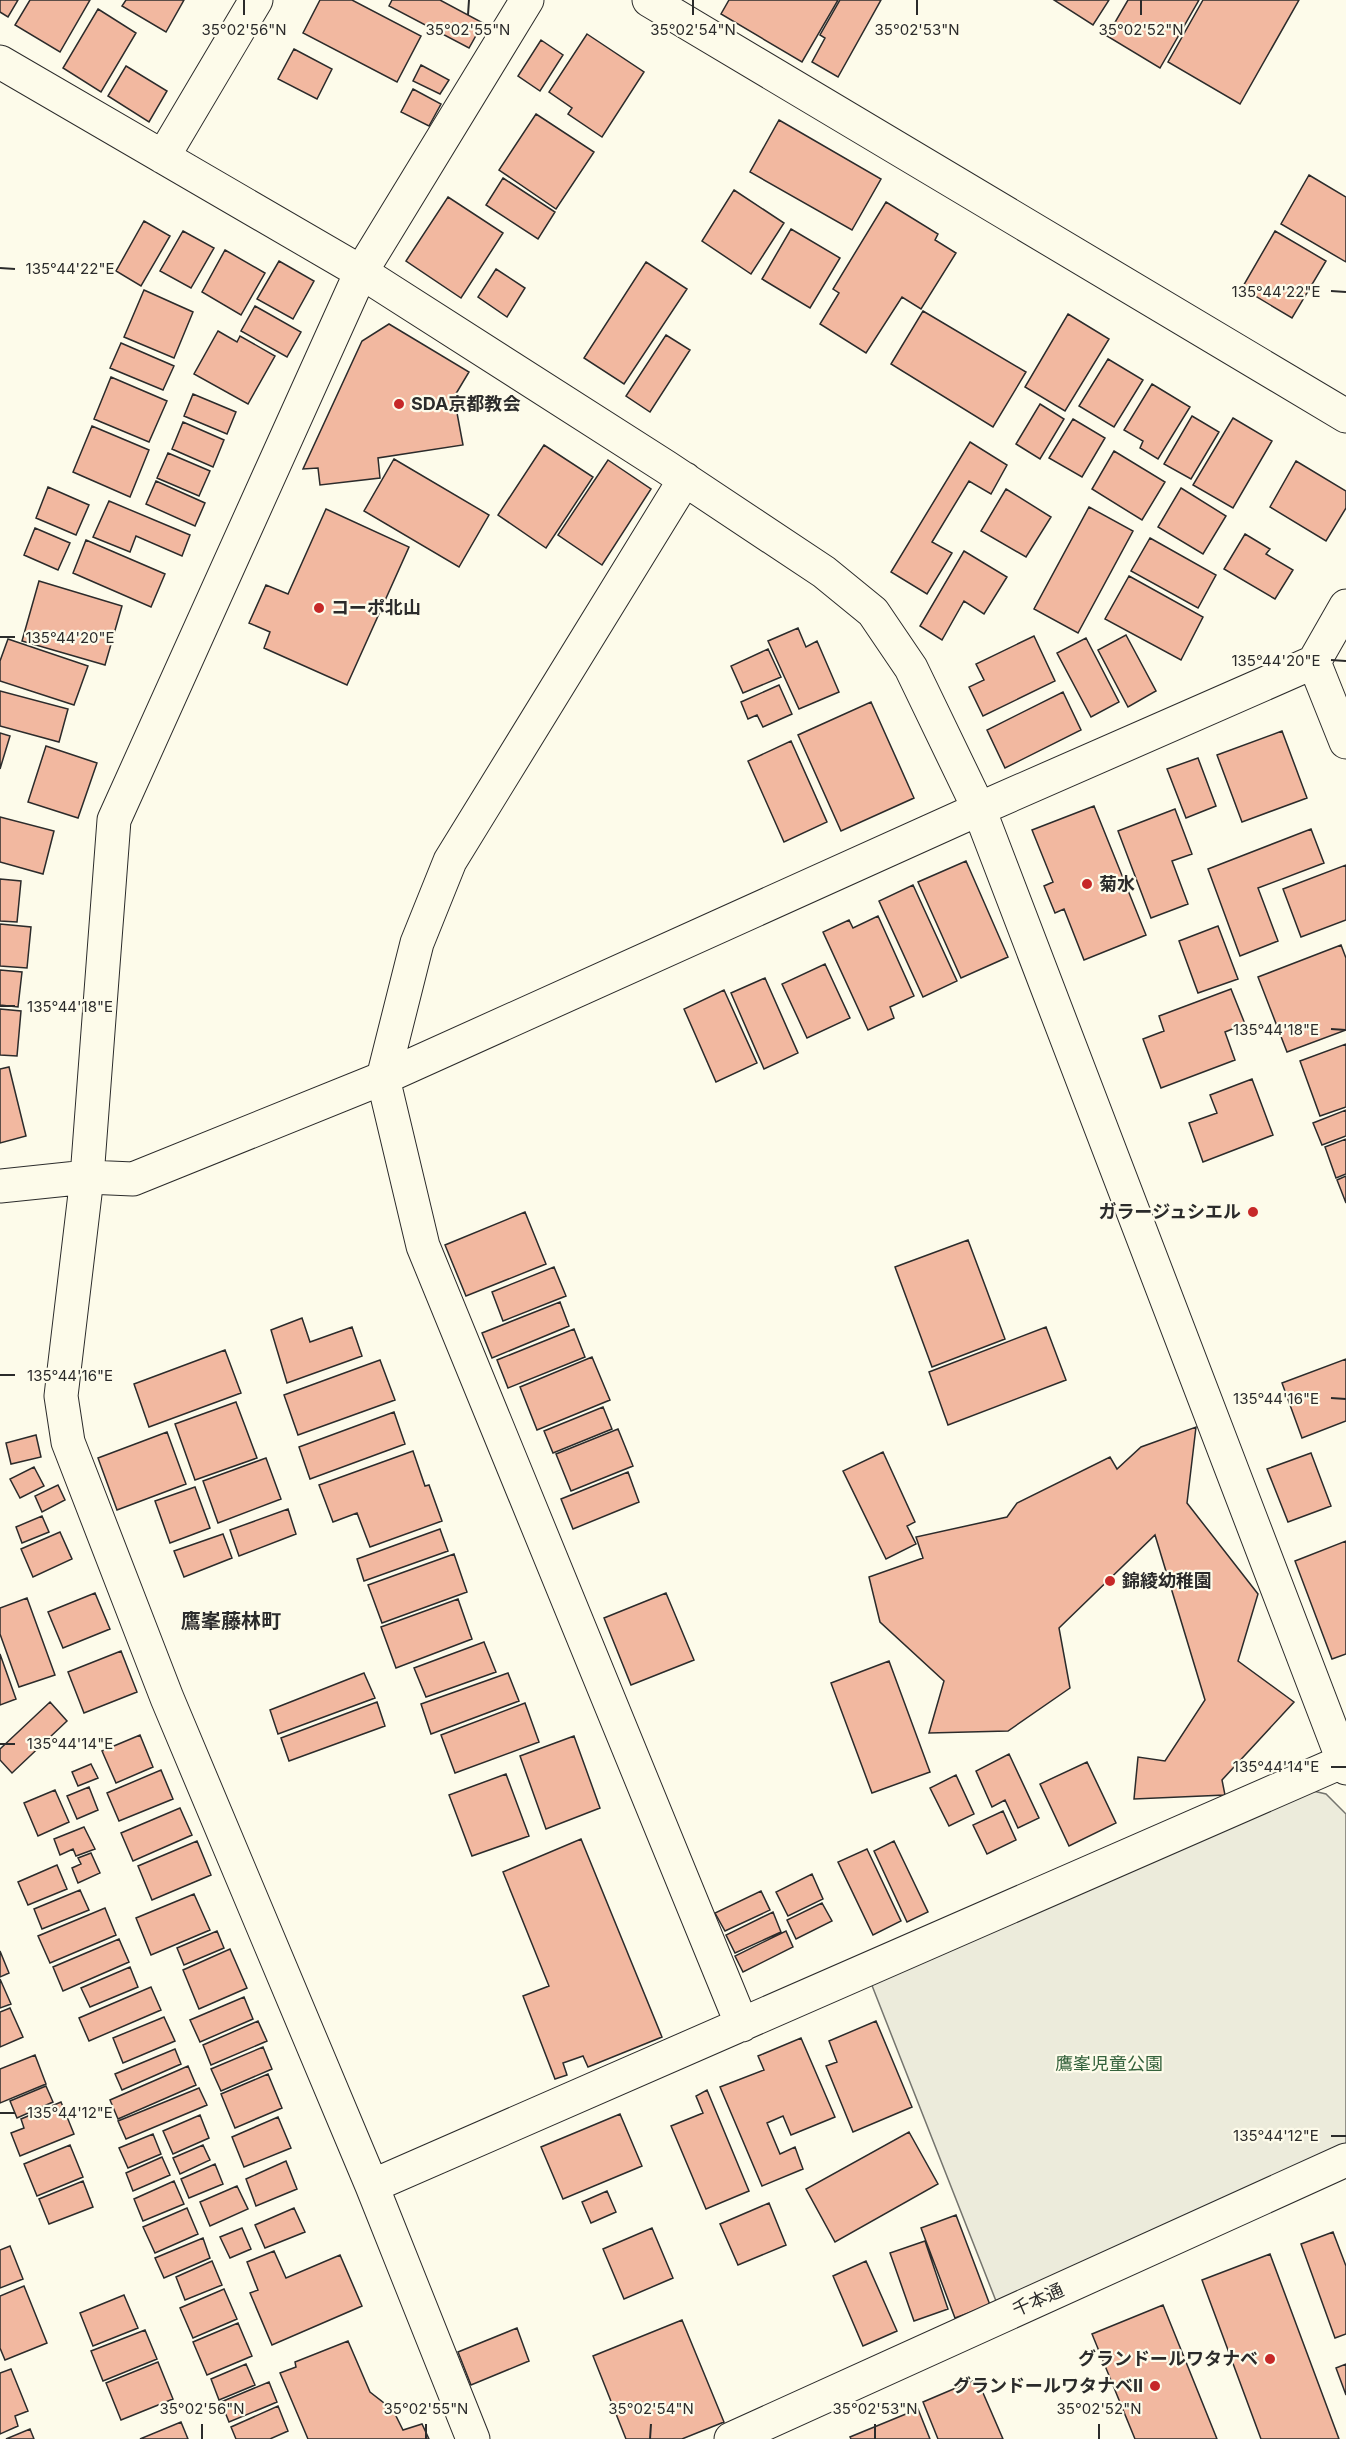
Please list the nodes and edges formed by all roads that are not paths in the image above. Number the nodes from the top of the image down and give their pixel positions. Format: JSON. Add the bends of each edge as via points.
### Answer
{"nodes":[{"id":1,"x":256,"y":0,"type":"edge"},
{"id":2,"x":526,"y":0,"type":"edge"},
{"id":3,"x":649,"y":0,"type":"edge"},
{"id":4,"x":0,"y":62,"type":"edge"},
{"id":5,"x":163,"y":157,"type":"junction"},
{"id":6,"x":361,"y":272,"type":"junction"},
{"id":7,"x":1346,"y":416,"type":"edge"},
{"id":8,"x":685,"y":479,"type":"junction"},
{"id":9,"x":1346,"y":606,"type":"edge"},
{"id":10,"x":1314,"y":662,"type":"junction"},
{"id":11,"x":1346,"y":742,"type":"edge"},
{"id":12,"x":979,"y":809,"type":"junction"},
{"id":13,"x":383,"y":1078,"type":"junction"},
{"id":14,"x":87,"y":1177,"type":"junction"},
{"id":15,"x":0,"y":1186,"type":"edge"},
{"id":16,"x":1345,"y":1763,"type":"edge"},
{"id":17,"x":742,"y":2025,"type":"junction"},
{"id":18,"x":1346,"y":2160,"type":"edge"},
{"id":19,"x":372,"y":2186,"type":"junction"},
{"id":20,"x":473,"y":2439,"type":"edge"},
{"id":21,"x":731,"y":2439,"type":"edge"}],
"edges":[{"from":1,"to":5,"type":"street"},
{"from":2,"to":6,"type":"street"},
{"from":3,"to":7,"type":"street"},
{"from":4,"to":5,"type":"street"},
{"from":5,"to":6,"type":"street"},
{"from":6,"to":8,"type":"street"},
{"from":6,"to":14,"type":"street","via":[[114,820]]},
{"from":8,"to":12,"type":"street","via":[[824,572],[873,612],[911,668]]},
{"from":8,"to":13,"type":"street","via":[[450,861],[417,943]]},
{"from":9,"to":10,"type":"street"},
{"from":10,"to":11,"type":"street"},
{"from":10,"to":12,"type":"street"},
{"from":12,"to":13,"type":"street"},
{"from":12,"to":16,"type":"street"},
{"from":13,"to":14,"type":"street","via":[[133,1179]]},
{"from":13,"to":17,"type":"street","via":[[423,1246]]},
{"from":14,"to":15,"type":"street"},
{"from":14,"to":19,"type":"street","via":[[62,1396],[68,1442],[167,1698]]},
{"from":16,"to":17,"type":"street"},
{"from":17,"to":19,"type":"street"},
{"from":18,"to":21,"type":"street","name":"千本通"},
{"from":19,"to":20,"type":"street"}]}
